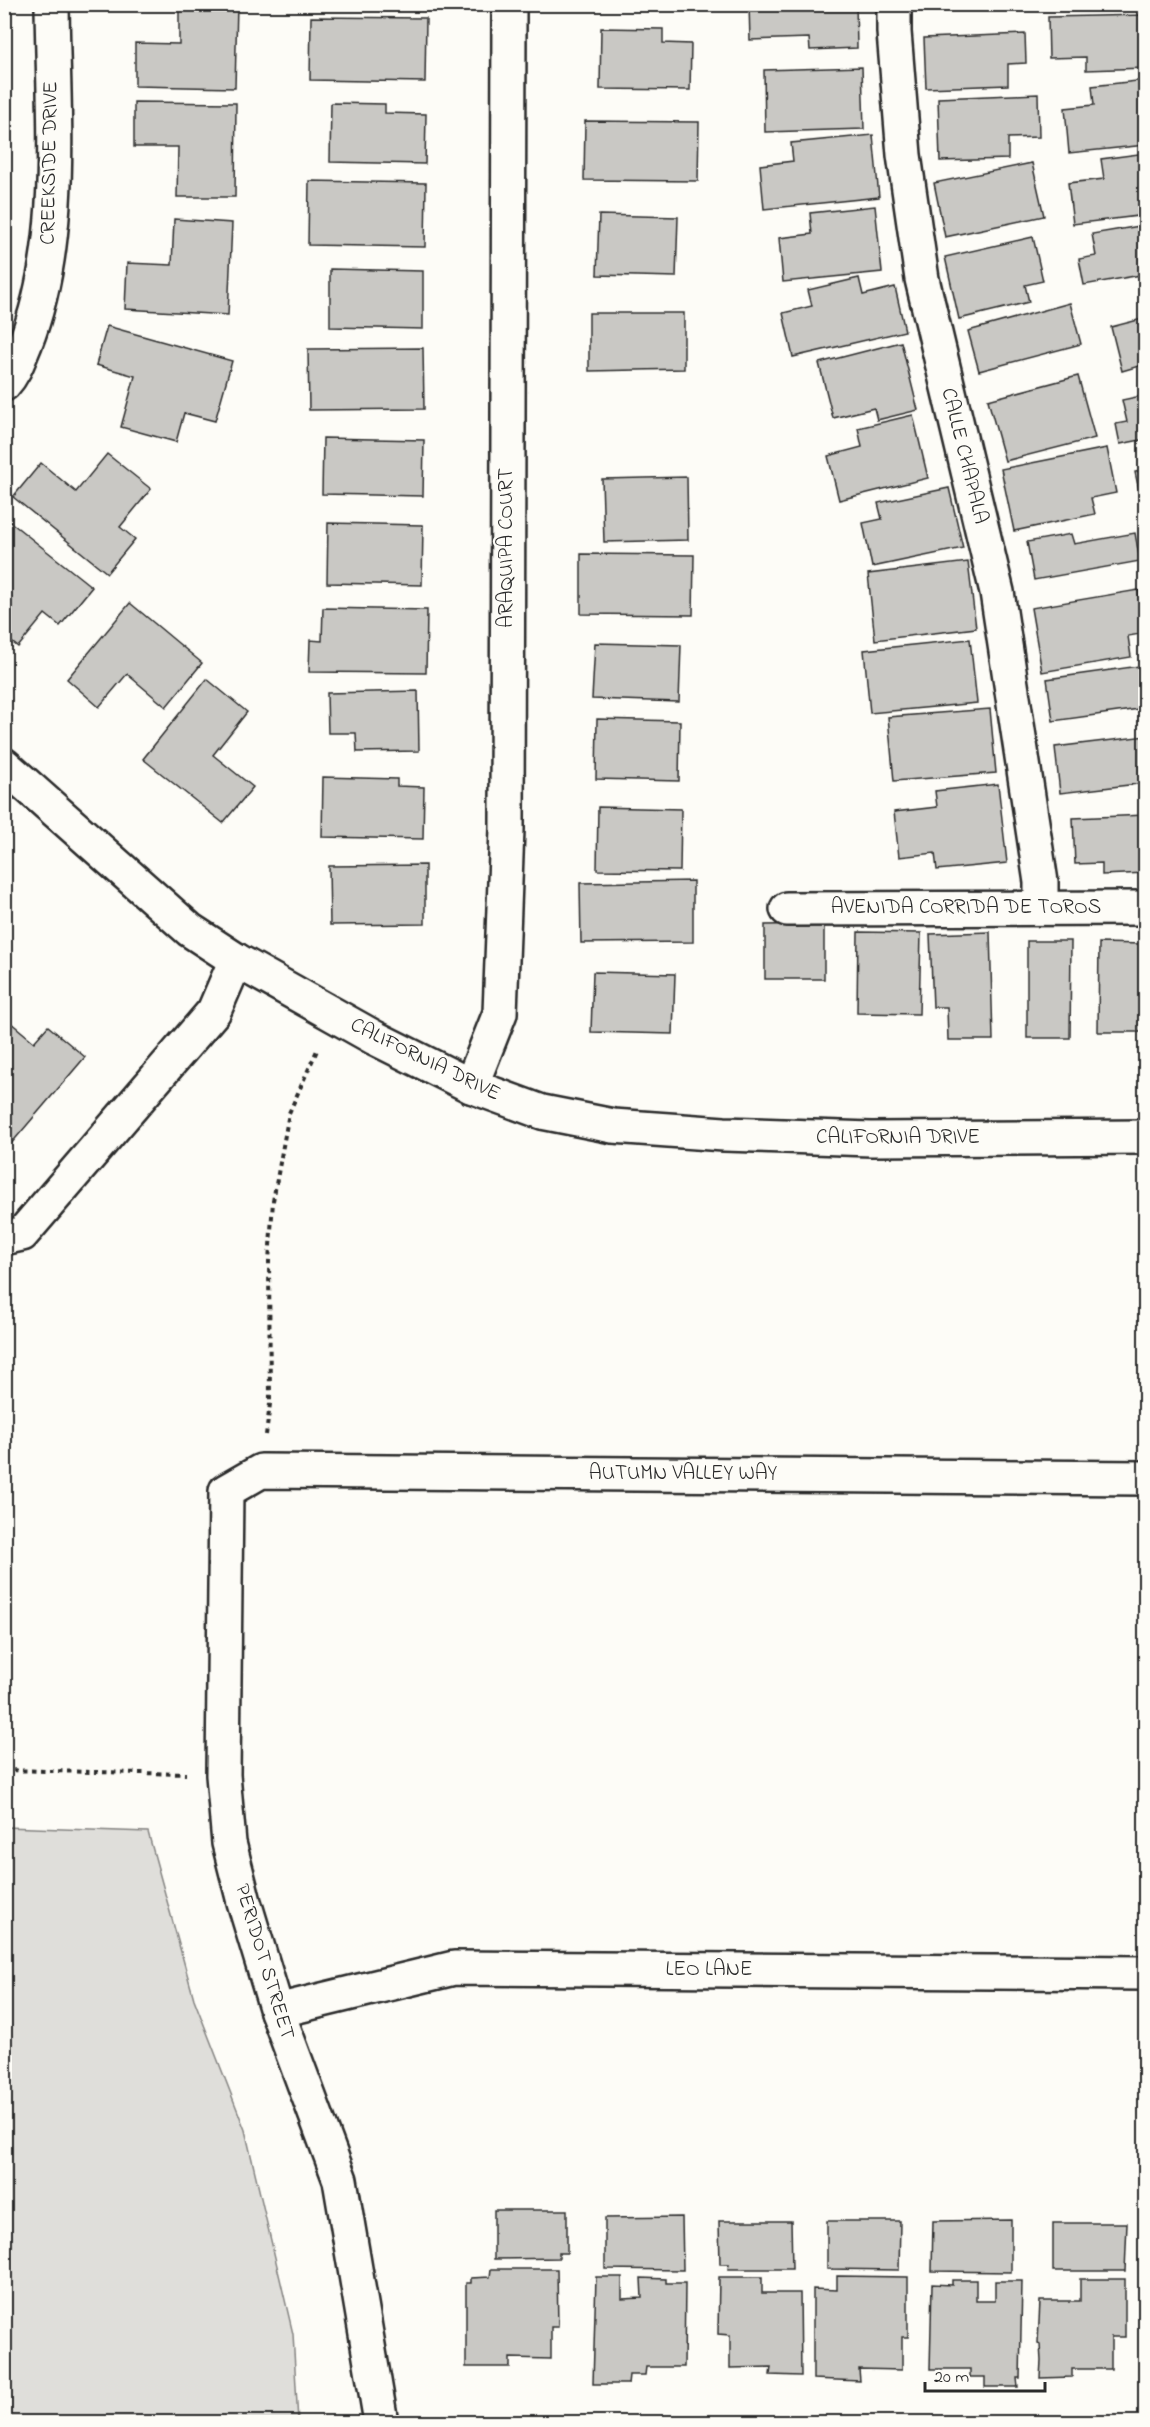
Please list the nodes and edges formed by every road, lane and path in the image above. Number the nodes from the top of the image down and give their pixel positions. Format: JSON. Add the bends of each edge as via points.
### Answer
{"nodes":[{"id":1,"x":52,"y":4,"type":"edge"},
{"id":2,"x":509,"y":4,"type":"edge"},
{"id":3,"x":894,"y":4,"type":"edge"},
{"id":4,"x":4,"y":384,"type":"edge"},
{"id":5,"x":4,"y":765,"type":"edge"},
{"id":6,"x":1041,"y":907,"type":"junction"},
{"id":7,"x":1146,"y":908,"type":"edge"},
{"id":8,"x":787,"y":909,"type":"dead end"},
{"id":9,"x":236,"y":960,"type":"junction"},
{"id":10,"x":332,"y":1014,"type":"junction"},
{"id":11,"x":471,"y":1086,"type":"junction"},
{"id":12,"x":1146,"y":1137,"type":"edge"},
{"id":13,"x":4,"y":1238,"type":"edge"},
{"id":14,"x":261,"y":1471,"type":"junction"},
{"id":15,"x":1146,"y":1478,"type":"edge"},
{"id":16,"x":4,"y":1770,"type":"edge"},
{"id":17,"x":223,"y":1775,"type":"junction"},
{"id":18,"x":1146,"y":1973,"type":"edge"},
{"id":19,"x":277,"y":2011,"type":"junction"},
{"id":20,"x":381,"y":2422,"type":"edge"}],
"edges":[{"from":1,"to":4,"type":"street","name":"CREEKSIDE DRIVE","via":[[53,194],[48,257],[32,326],[12,375]]},
{"from":2,"to":11,"type":"street","name":"ARAQUIPA COURT","via":[[507,830],[501,1002]]},
{"from":3,"to":6,"type":"street","name":"CALLE CHAPALA","via":[[904,155],[922,279],[997,592],[1041,882]]},
{"from":5,"to":9,"type":"street","name":"CALIFORNIA DRIVE","via":[[190,930]]},
{"from":6,"to":7,"type":"street","name":"AVENIDA CORRIDA DE TOROS"},
{"from":6,"to":8,"type":"street","name":"AVENIDA CORRIDA DE TOROS"},
{"from":9,"to":10,"type":"street","name":"CALIFORNIA DRIVE"},
{"from":9,"to":13,"type":"street","via":[[214,1011],[22,1234]]},
{"from":10,"to":11,"type":"street","name":"CALIFORNIA DRIVE"},
{"from":10,"to":14,"type":"path","via":[[289,1113],[273,1201],[268,1261],[270,1404]]},
{"from":11,"to":12,"type":"street","name":"CALIFORNIA DRIVE","via":[[542,1112],[624,1127],[871,1139]]},
{"from":14,"to":15,"type":"street","name":"AUTUMN VALLEY WAY"},
{"from":14,"to":17,"type":"street","name":"PERIDOT STREET","via":[[226,1491]]},
{"from":16,"to":17,"type":"path"},
{"from":17,"to":19,"type":"street","name":"PERIDOT STREET","via":[[229,1843]]},
{"from":18,"to":19,"type":"street","name":"LEO LANE","via":[[454,1968]]},
{"from":19,"to":20,"type":"street","name":"PERIDOT STREET","via":[[340,2180]]}]}
